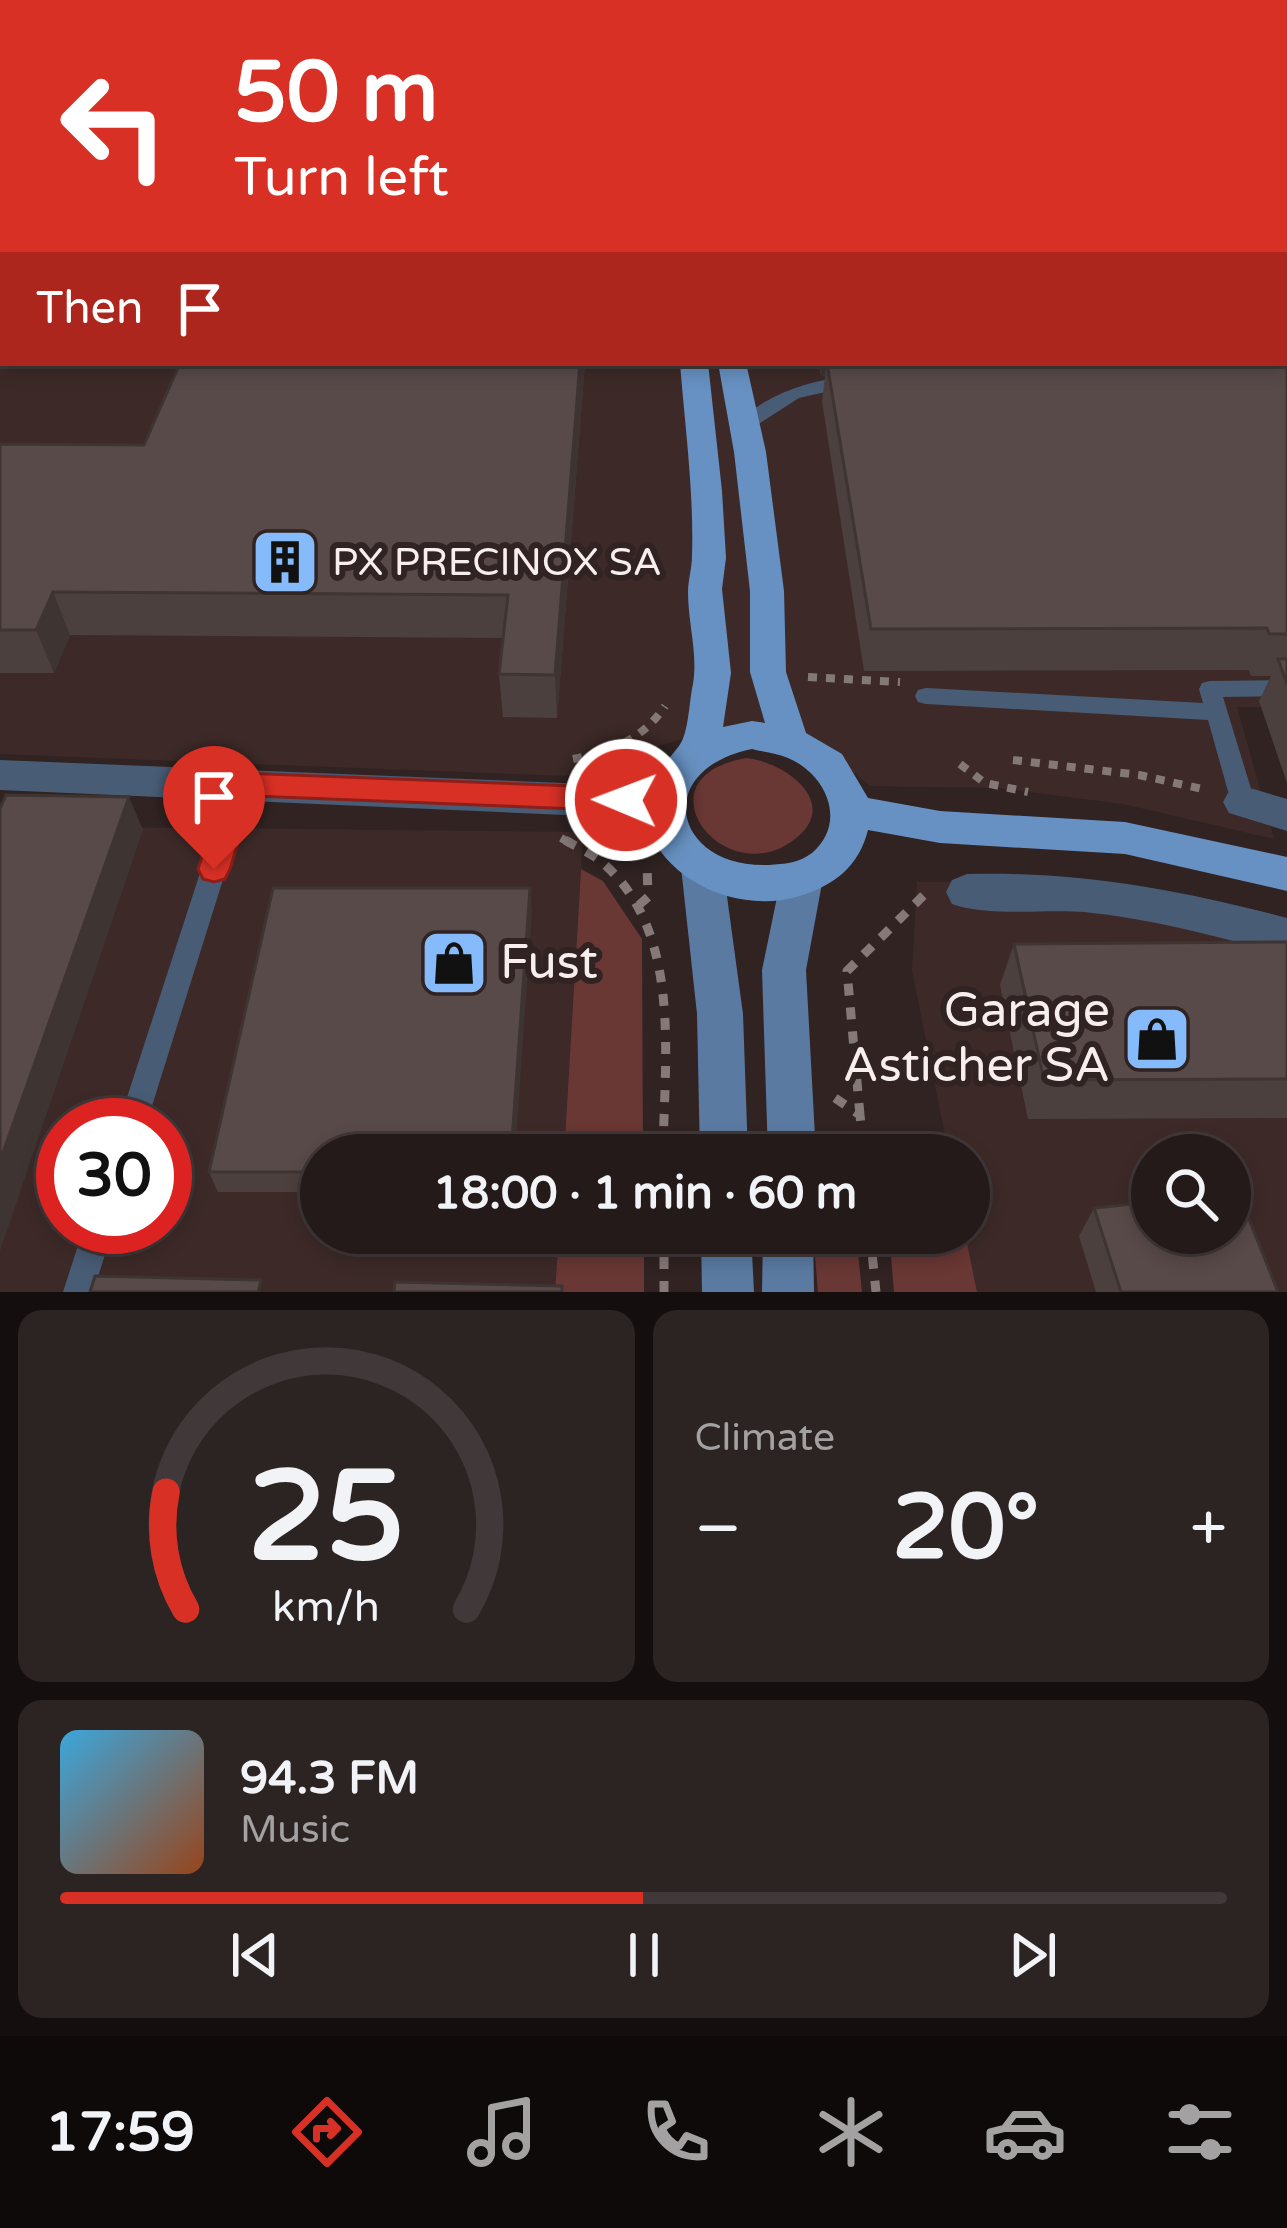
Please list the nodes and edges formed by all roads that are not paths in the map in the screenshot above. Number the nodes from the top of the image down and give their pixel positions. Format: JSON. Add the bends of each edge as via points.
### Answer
{"nodes":[{"id":1,"x":694,"y":366,"type":"edge"},
{"id":2,"x":733,"y":366,"type":"edge"},
{"id":3,"x":879,"y":380,"type":"edge"},
{"id":4,"x":743,"y":426,"type":"junction"},
{"id":5,"x":1287,"y":688,"type":"edge"},
{"id":6,"x":926,"y":696,"type":"road end"},
{"id":7,"x":1216,"y":712,"type":"junction"},
{"id":8,"x":789,"y":741,"type":"junction"},
{"id":9,"x":700,"y":749,"type":"junction"},
{"id":10,"x":0,"y":775,"type":"edge"},
{"id":11,"x":241,"y":784,"type":"junction"},
{"id":12,"x":664,"y":799,"type":"junction"},
{"id":13,"x":1243,"y":802,"type":"joint"},
{"id":14,"x":853,"y":811,"type":"junction"},
{"id":15,"x":1287,"y":815,"type":"edge"},
{"id":16,"x":702,"y":867,"type":"junction"},
{"id":17,"x":1287,"y":874,"type":"edge"},
{"id":18,"x":802,"y":878,"type":"junction"},
{"id":19,"x":950,"y":889,"type":"road end"},
{"id":20,"x":1287,"y":937,"type":"edge"},
{"id":21,"x":140,"y":1098,"type":"edge"},
{"id":22,"x":723,"y":1134,"type":"edge"},
{"id":23,"x":791,"y":1134,"type":"edge"},
{"id":24,"x":90,"y":1254,"type":"edge"},
{"id":25,"x":727,"y":1254,"type":"edge"},
{"id":26,"x":788,"y":1254,"type":"edge"},
{"id":27,"x":78,"y":1292,"type":"edge"},
{"id":28,"x":728,"y":1292,"type":"edge"},
{"id":29,"x":788,"y":1292,"type":"edge"}],
"edges":[{"from":1,"to":9,"type":"main road","via":[[713,673]]},
{"from":2,"to":4,"type":"main road"},
{"from":3,"to":4,"type":"lane","via":[[814,385]]},
{"from":4,"to":8,"type":"main road","via":[[766,591],[768,672]]},
{"from":5,"to":7,"type":"lane","via":[[1210,689]]},
{"from":6,"to":7,"type":"lane"},
{"from":7,"to":13,"type":"lane"},
{"from":8,"to":9,"type":"main road","via":[[752,735]]},
{"from":8,"to":14,"type":"main road","via":[[834,768]]},
{"from":9,"to":12,"type":"main road","via":[[676,771]]},
{"from":10,"to":11,"type":"street"},
{"from":11,"to":12,"type":"street"},
{"from":11,"to":21,"type":"lane"},
{"from":12,"to":16,"type":"main road","via":[[676,843]]},
{"from":13,"to":15,"type":"street"},
{"from":14,"to":17,"type":"main road","via":[[940,827],[1082,832]]},
{"from":14,"to":18,"type":"main road","via":[[844,845]]},
{"from":16,"to":18,"type":"main road","via":[[740,882]]},
{"from":16,"to":22,"type":"main road","via":[[720,1015]]},
{"from":18,"to":23,"type":"main road","via":[[784,970]]},
{"from":19,"to":20,"type":"street","via":[[1117,897]]},
{"from":24,"to":27,"type":"lane"},
{"from":25,"to":28,"type":"main road"},
{"from":26,"to":29,"type":"main road"}]}
